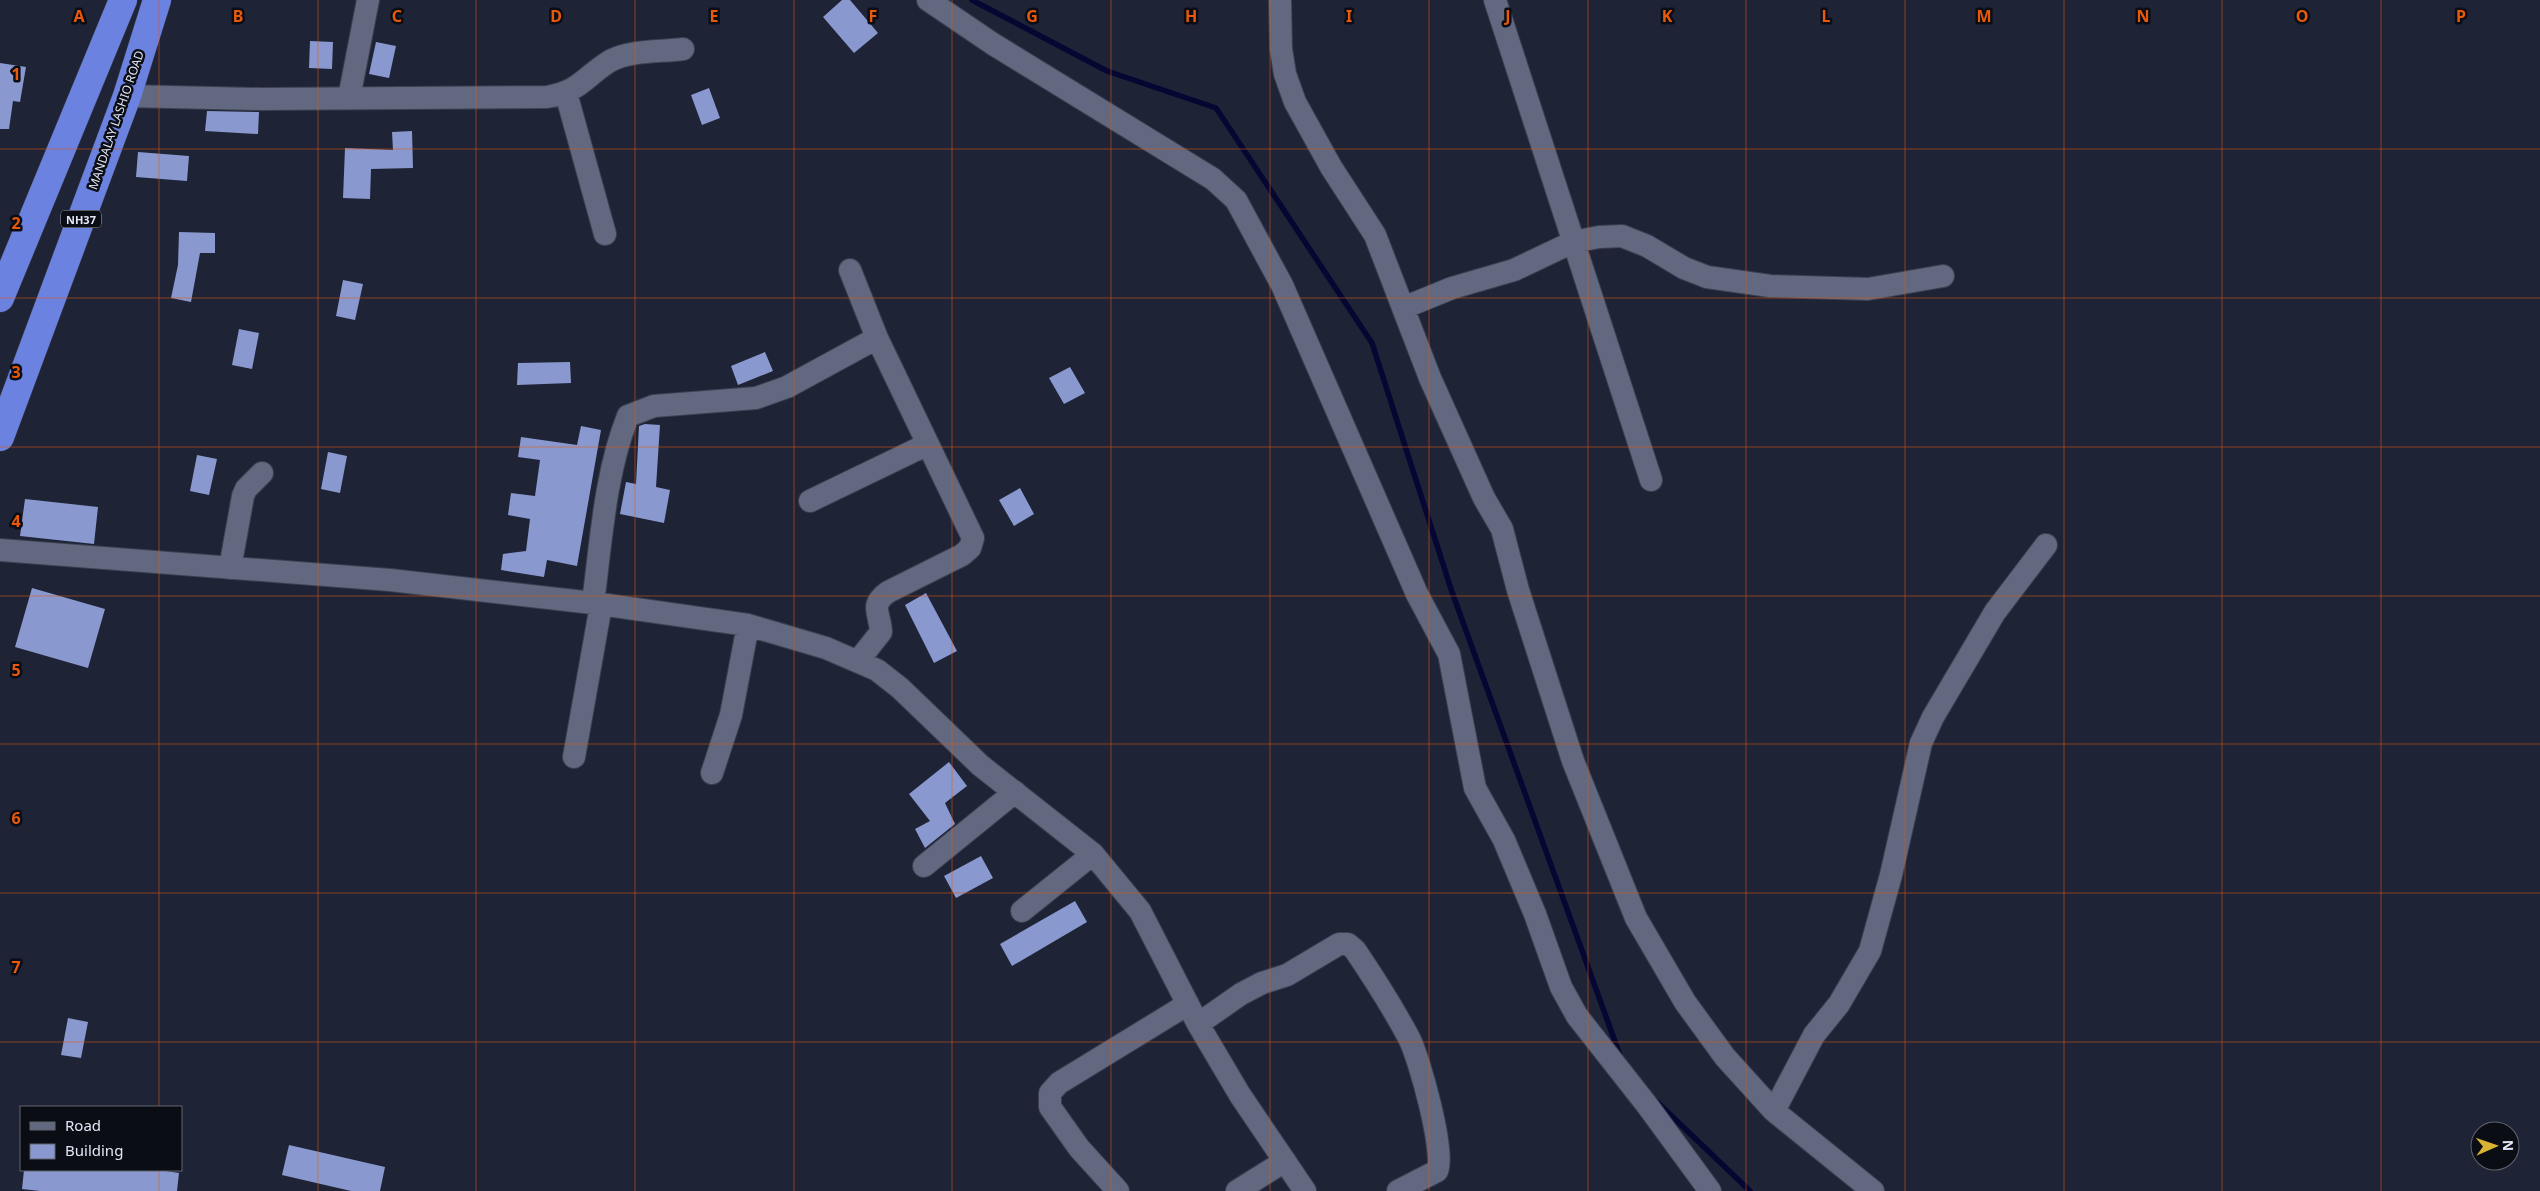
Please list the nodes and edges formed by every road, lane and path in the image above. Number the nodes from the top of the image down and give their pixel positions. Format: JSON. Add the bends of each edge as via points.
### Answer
{"nodes":[{"id":1,"x":123,"y":0,"type":"edge"},
{"id":2,"x":157,"y":0,"type":"edge"},
{"id":3,"x":368,"y":0,"type":"edge"},
{"id":4,"x":928,"y":0,"type":"edge"},
{"id":5,"x":1280,"y":0,"type":"edge"},
{"id":6,"x":1495,"y":0,"type":"edge"},
{"id":7,"x":683,"y":49,"type":"dead end"},
{"id":8,"x":566,"y":94,"type":"junction"},
{"id":9,"x":127,"y":96,"type":"junction"},
{"id":10,"x":349,"y":98,"type":"junction"},
{"id":11,"x":605,"y":234,"type":"dead end"},
{"id":12,"x":1573,"y":242,"type":"junction"},
{"id":13,"x":850,"y":270,"type":"dead end"},
{"id":14,"x":1943,"y":276,"type":"dead end"},
{"id":15,"x":0,"y":298,"type":"edge"},
{"id":16,"x":1403,"y":308,"type":"junction"},
{"id":17,"x":877,"y":338,"type":"junction"},
{"id":18,"x":0,"y":437,"type":"edge"},
{"id":19,"x":928,"y":444,"type":"junction"},
{"id":20,"x":262,"y":473,"type":"dead end"},
{"id":21,"x":1651,"y":480,"type":"dead end"},
{"id":22,"x":810,"y":501,"type":"dead end"},
{"id":23,"x":2046,"y":545,"type":"dead end"},
{"id":24,"x":0,"y":550,"type":"edge"},
{"id":25,"x":230,"y":568,"type":"junction"},
{"id":26,"x":597,"y":604,"type":"junction"},
{"id":27,"x":748,"y":626,"type":"junction"},
{"id":28,"x":858,"y":662,"type":"junction"},
{"id":29,"x":574,"y":757,"type":"dead end"},
{"id":30,"x":712,"y":773,"type":"dead end"},
{"id":31,"x":1015,"y":792,"type":"junction"},
{"id":32,"x":1094,"y":854,"type":"junction"},
{"id":33,"x":924,"y":866,"type":"dead end"},
{"id":34,"x":1022,"y":911,"type":"dead end"},
{"id":35,"x":1188,"y":1004,"type":"junction"},
{"id":36,"x":1198,"y":1024,"type":"junction"},
{"id":37,"x":1774,"y":1110,"type":"junction"},
{"id":38,"x":1284,"y":1161,"type":"junction"},
{"id":39,"x":1118,"y":1191,"type":"edge"},
{"id":40,"x":1237,"y":1191,"type":"edge"},
{"id":41,"x":1305,"y":1191,"type":"edge"},
{"id":42,"x":1398,"y":1191,"type":"edge"},
{"id":43,"x":1710,"y":1191,"type":"edge"},
{"id":44,"x":1873,"y":1191,"type":"edge"}],
"edges":[{"from":1,"to":15,"type":"highway"},
{"from":2,"to":9,"type":"highway","name":"MANDALAY LASHIO ROAD","number":"NH37"},
{"from":3,"to":10,"type":"street"},
{"from":4,"to":43,"type":"street","via":[[1213,180],[1236,200],[1282,285],[1413,586],[1449,654],[1475,788],[1504,840],[1561,987],[1577,1016]]},
{"from":5,"to":16,"type":"street","via":[[1281,49],[1285,74],[1295,102],[1331,167],[1375,235]]},
{"from":6,"to":12,"type":"street"},
{"from":7,"to":8,"type":"street","via":[[611,60]]},
{"from":8,"to":10,"type":"street","via":[[547,97]]},
{"from":8,"to":11,"type":"street"},
{"from":9,"to":10,"type":"street"},
{"from":9,"to":18,"type":"highway","name":"MANDALAY LASHIO ROAD","number":"NH37"},
{"from":12,"to":14,"type":"street","via":[[1599,236],[1622,236],[1707,277],[1770,286],[1868,289]]},
{"from":12,"to":16,"type":"street","via":[[1514,270],[1452,288]]},
{"from":12,"to":21,"type":"street"},
{"from":13,"to":17,"type":"street"},
{"from":16,"to":37,"type":"street","via":[[1430,378],[1484,498],[1502,530],[1573,761],[1636,918],[1690,1010],[1725,1057]]},
{"from":17,"to":19,"type":"street"},
{"from":17,"to":26,"type":"street","via":[[787,387],[756,398],[654,406],[628,416],[619,438],[602,528]]},
{"from":19,"to":22,"type":"street"},
{"from":19,"to":28,"type":"street","via":[[973,538],[970,548],[878,600],[880,632]]},
{"from":20,"to":25,"type":"street","via":[[243,496]]},
{"from":23,"to":37,"type":"street","via":[[1995,612],[1933,717],[1921,743],[1870,951],[1839,1004],[1814,1035]]},
{"from":24,"to":25,"type":"street"},
{"from":25,"to":26,"type":"street","via":[[390,580]]},
{"from":26,"to":27,"type":"street"},
{"from":26,"to":29,"type":"street"},
{"from":27,"to":28,"type":"street","via":[[826,648]]},
{"from":27,"to":30,"type":"street","via":[[731,715]]},
{"from":28,"to":31,"type":"street","via":[[877,670],[900,688],[980,765]]},
{"from":31,"to":32,"type":"street"},
{"from":31,"to":33,"type":"street"},
{"from":32,"to":34,"type":"street"},
{"from":32,"to":35,"type":"street","via":[[1140,911]]},
{"from":35,"to":36,"type":"street"},
{"from":35,"to":39,"type":"street","via":[[1060,1083],[1050,1093],[1050,1108],[1079,1148]]},
{"from":36,"to":38,"type":"street"},
{"from":36,"to":42,"type":"street","via":[[1241,994],[1287,975],[1339,944],[1348,944],[1355,950],[1410,1039],[1440,1146],[1437,1170]]},
{"from":37,"to":44,"type":"street"},
{"from":38,"to":40,"type":"street"},
{"from":38,"to":41,"type":"street"}]}
